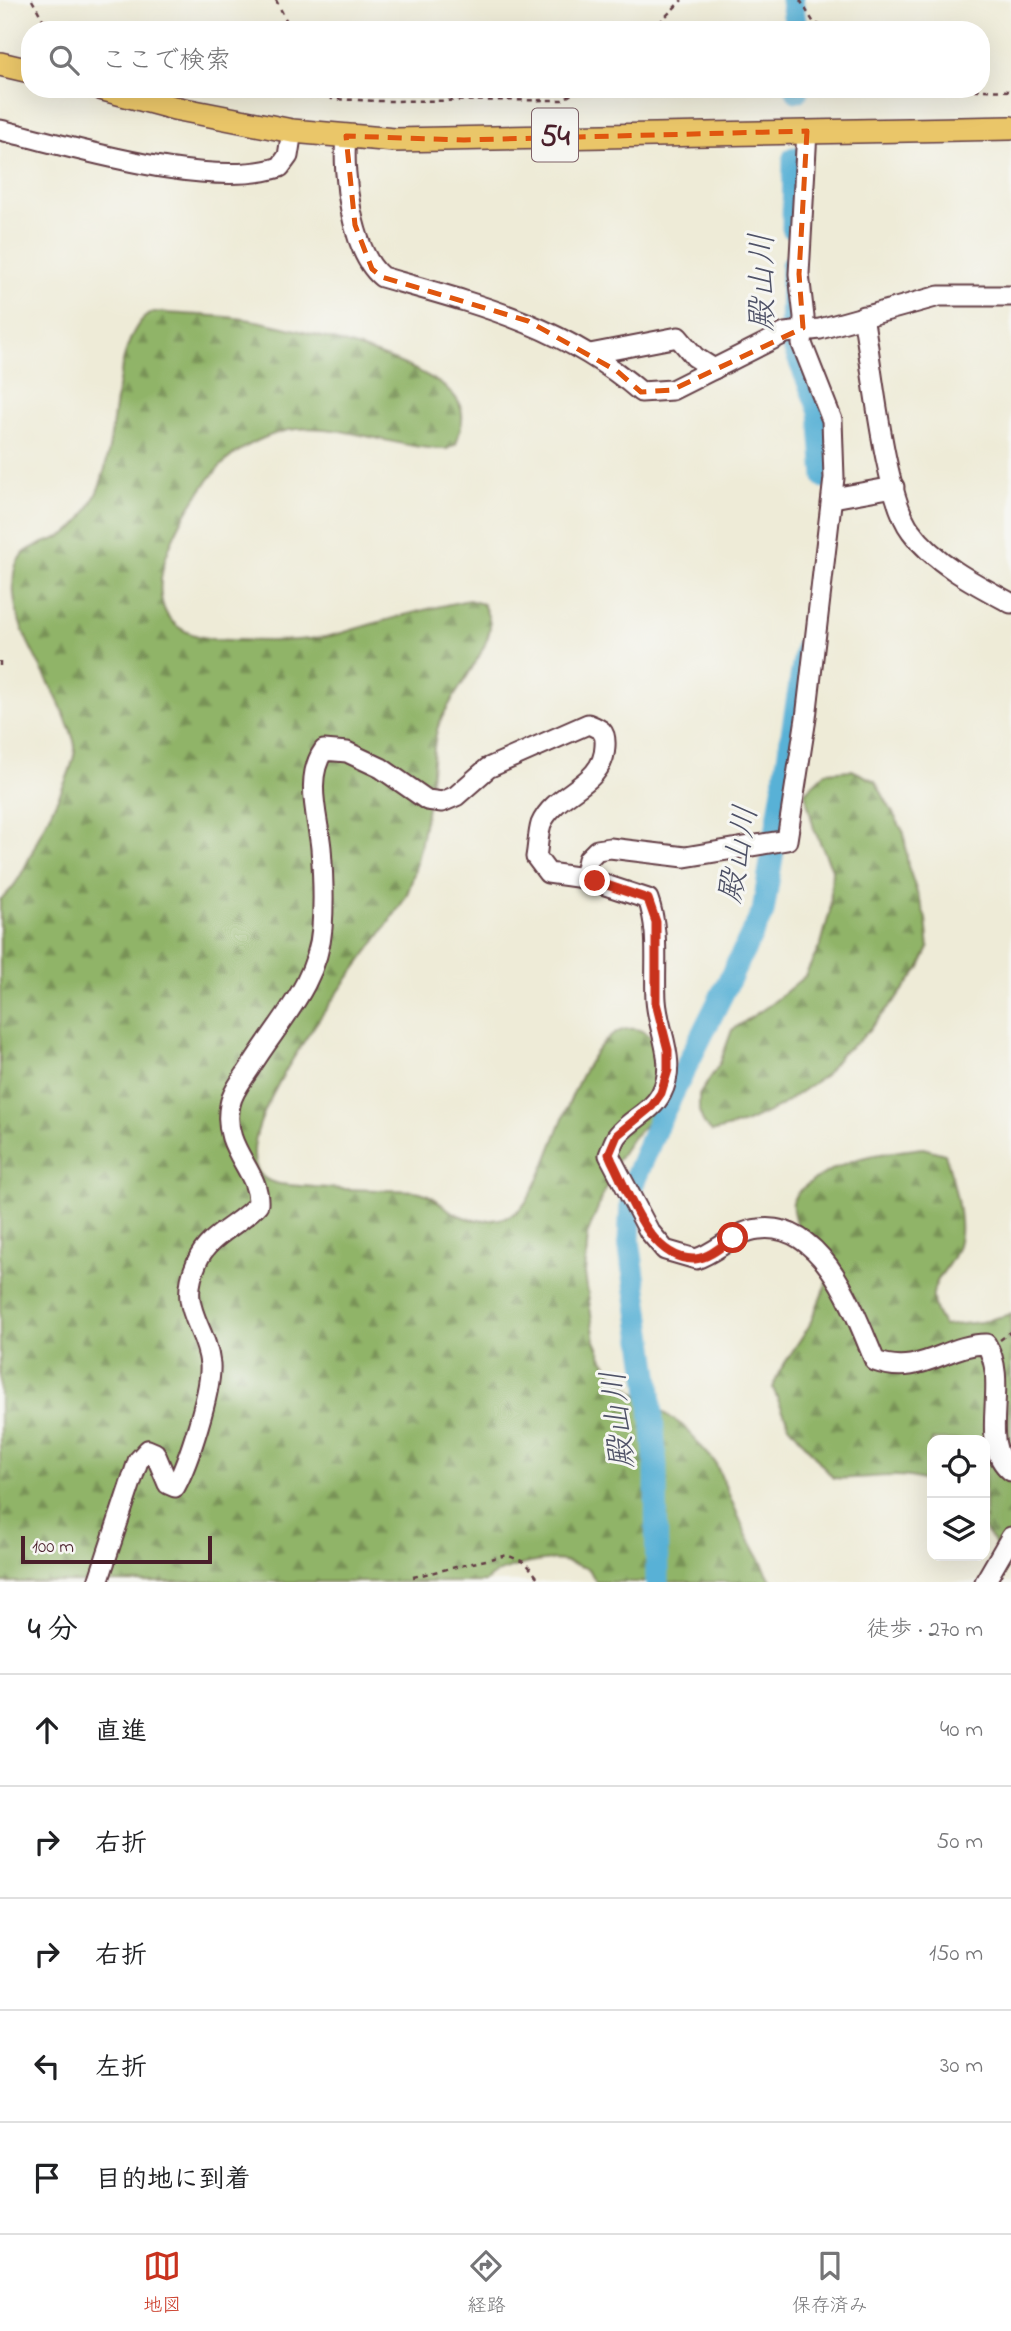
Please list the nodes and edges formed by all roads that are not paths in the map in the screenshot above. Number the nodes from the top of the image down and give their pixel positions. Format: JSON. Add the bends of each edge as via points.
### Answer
{"nodes":[{"id":1,"x":0,"y":64,"type":"edge"},
{"id":2,"x":21,"y":69,"type":"edge"},
{"id":3,"x":137,"y":98,"type":"edge"},
{"id":4,"x":1011,"y":128,"type":"edge"},
{"id":5,"x":0,"y":131,"type":"edge"},
{"id":6,"x":292,"y":131,"type":"junction"},
{"id":7,"x":807,"y":131,"type":"junction"},
{"id":8,"x":346,"y":136,"type":"junction"},
{"id":9,"x":1011,"y":296,"type":"edge"},
{"id":10,"x":863,"y":316,"type":"junction"},
{"id":11,"x":803,"y":328,"type":"junction"},
{"id":12,"x":590,"y":355,"type":"junction"},
{"id":13,"x":713,"y":369,"type":"junction"},
{"id":14,"x":894,"y":487,"type":"junction"},
{"id":15,"x":833,"y":498,"type":"junction"},
{"id":16,"x":1011,"y":603,"type":"edge"},
{"id":17,"x":584,"y":878,"type":"junction"},
{"id":18,"x":1011,"y":1471,"type":"edge"},
{"id":19,"x":1011,"y":1537,"type":"edge"},
{"id":20,"x":98,"y":1582,"type":"edge"},
{"id":21,"x":985,"y":1582,"type":"edge"}],
"edges":[{"from":1,"to":2,"type":"main road"},
{"from":3,"to":6,"type":"main road","number":"54"},
{"from":4,"to":7,"type":"main road","number":"54"},
{"from":5,"to":6,"type":"street","via":[[212,173],[280,167],[288,156]]},
{"from":6,"to":8,"type":"main road","number":"54"},
{"from":7,"to":8,"type":"main road","number":"54","via":[[464,140]]},
{"from":7,"to":11,"type":"street","via":[[799,274]]},
{"from":8,"to":12,"type":"street","via":[[345,161],[355,225],[372,269],[382,277],[528,321]]},
{"from":9,"to":10,"type":"street","via":[[939,296]]},
{"from":10,"to":11,"type":"street","via":[[820,329]]},
{"from":10,"to":14,"type":"street"},
{"from":11,"to":13,"type":"street"},
{"from":11,"to":15,"type":"street","via":[[806,355],[832,420]]},
{"from":12,"to":13,"type":"street","via":[[678,337]]},
{"from":12,"to":13,"type":"street","via":[[641,391],[672,390]]},
{"from":14,"to":15,"type":"street"},
{"from":14,"to":16,"type":"street","via":[[909,529],[919,540]]},
{"from":15,"to":17,"type":"street","via":[[779,841],[685,857],[597,850],[588,859]]},
{"from":17,"to":18,"type":"street","via":[[648,899],[656,922],[656,1003],[668,1050],[668,1070],[652,1106],[617,1135],[609,1154],[649,1231],[665,1250],[696,1259],[757,1228],[782,1230],[815,1251],[839,1279],[875,1361],[890,1367],[986,1344],[999,1369],[996,1440],[1001,1463]]},
{"from":17,"to":20,"type":"street","via":[[548,873],[536,857],[541,824],[557,803],[592,778],[605,756],[606,736],[601,729],[588,724],[488,768],[442,802],[427,800],[347,752],[324,750],[318,758],[313,785],[321,850],[322,929],[315,965],[308,984],[267,1040],[230,1103],[228,1125],[235,1151],[254,1183],[258,1204],[245,1219],[207,1244],[196,1263],[190,1311],[211,1366],[201,1417],[178,1484],[169,1484],[155,1453],[148,1450],[138,1461]]},
{"from":19,"to":21,"type":"street"}]}
